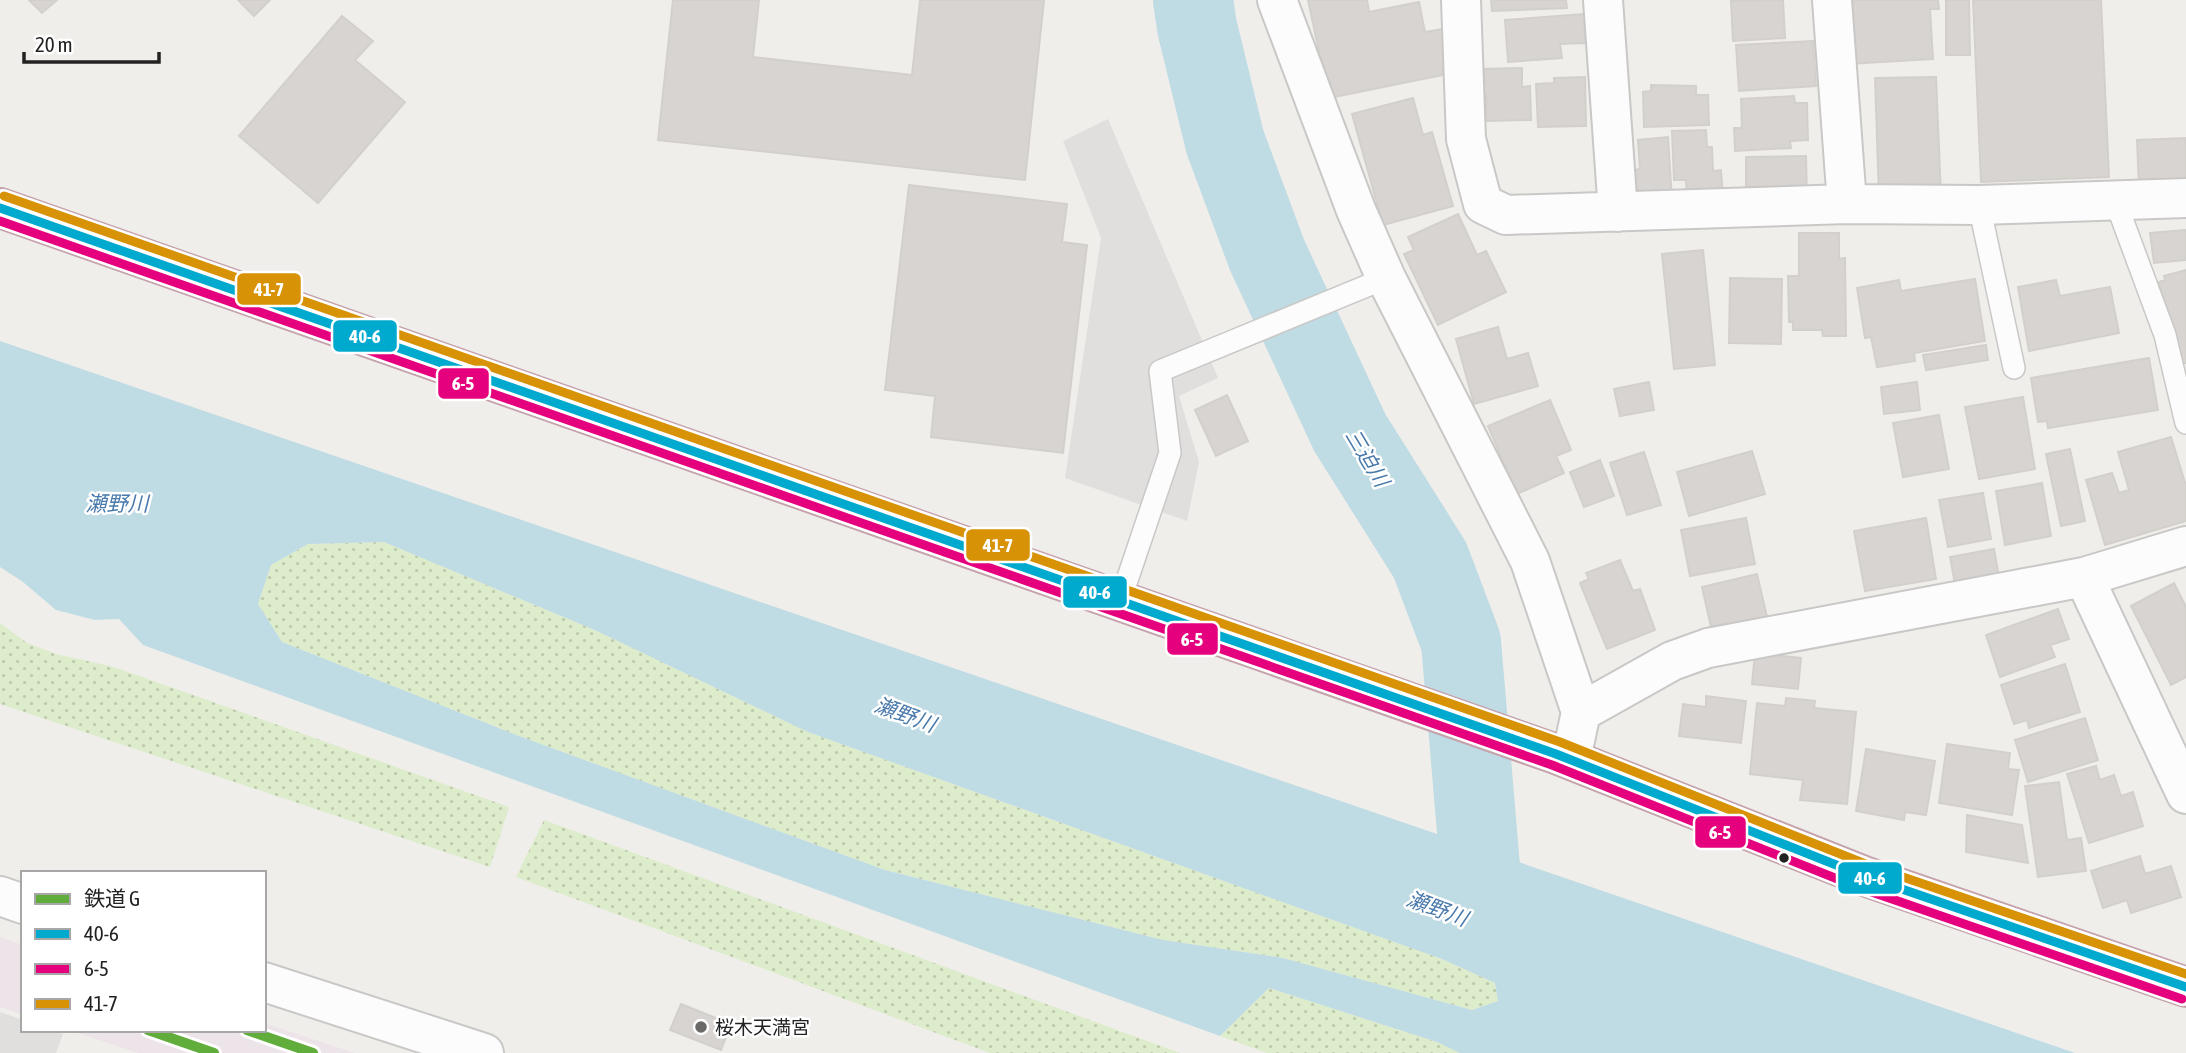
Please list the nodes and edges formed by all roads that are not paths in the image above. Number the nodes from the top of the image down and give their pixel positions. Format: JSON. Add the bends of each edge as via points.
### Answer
{"nodes":[{"id":1,"x":1277,"y":0,"type":"edge"},
{"id":2,"x":1461,"y":0,"type":"edge"},
{"id":3,"x":1603,"y":0,"type":"edge"},
{"id":4,"x":1832,"y":0,"type":"edge"},
{"id":5,"x":2186,"y":198,"type":"edge"},
{"id":6,"x":2115,"y":200,"type":"junction"},
{"id":7,"x":1847,"y":204,"type":"junction"},
{"id":8,"x":1979,"y":205,"type":"junction"},
{"id":9,"x":0,"y":208,"type":"edge"},
{"id":10,"x":1618,"y":212,"type":"junction"},
{"id":11,"x":1373,"y":284,"type":"junction"},
{"id":12,"x":2014,"y":368,"type":"dead end"},
{"id":13,"x":2186,"y":423,"type":"edge"},
{"id":14,"x":2186,"y":546,"type":"edge"},
{"id":15,"x":2084,"y":577,"type":"junction"},
{"id":16,"x":1120,"y":601,"type":"junction"},
{"id":17,"x":1581,"y":712,"type":"junction"},
{"id":18,"x":1564,"y":756,"type":"junction"},
{"id":19,"x":2186,"y":794,"type":"edge"},
{"id":20,"x":0,"y":897,"type":"edge"},
{"id":21,"x":21,"y":903,"type":"edge"},
{"id":22,"x":266,"y":983,"type":"edge"},
{"id":23,"x":2186,"y":987,"type":"edge"},
{"id":24,"x":473,"y":1051,"type":"edge"}],
"edges":[{"from":1,"to":11,"type":"street","via":[[1356,210]]},
{"from":2,"to":10,"type":"street","via":[[1466,139],[1483,204],[1506,215]]},
{"from":3,"to":10,"type":"street"},
{"from":4,"to":7,"type":"street"},
{"from":5,"to":6,"type":"street"},
{"from":6,"to":8,"type":"street"},
{"from":6,"to":13,"type":"lane","via":[[2159,315]]},
{"from":7,"to":8,"type":"street"},
{"from":7,"to":10,"type":"street"},
{"from":8,"to":12,"type":"lane"},
{"from":9,"to":16,"type":"highway"},
{"from":11,"to":16,"type":"lane","via":[[1160,370],[1170,453]]},
{"from":11,"to":17,"type":"street","via":[[1530,561]]},
{"from":14,"to":15,"type":"street"},
{"from":15,"to":17,"type":"street","via":[[1709,648],[1672,661]]},
{"from":15,"to":19,"type":"street"},
{"from":16,"to":18,"type":"highway"},
{"from":17,"to":18,"type":"street"},
{"from":18,"to":23,"type":"highway","via":[[1864,876]]},
{"from":20,"to":21,"type":"street"},
{"from":22,"to":24,"type":"street"}]}
